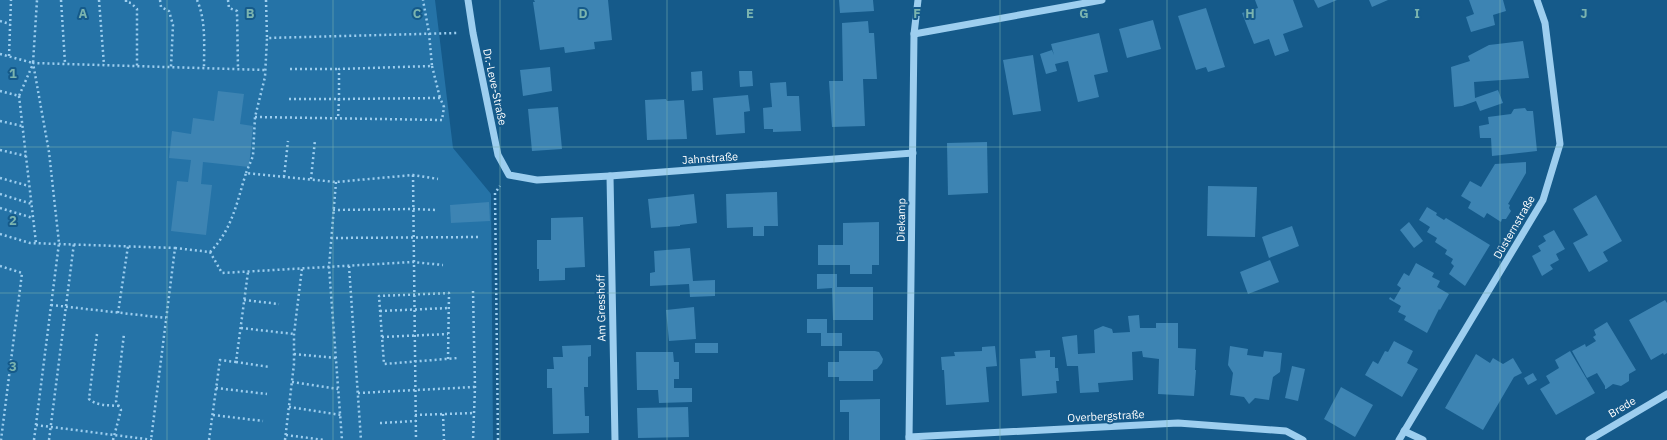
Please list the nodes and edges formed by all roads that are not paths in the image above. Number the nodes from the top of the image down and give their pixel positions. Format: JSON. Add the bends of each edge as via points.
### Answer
{"nodes":[{"id":1,"x":468,"y":0,"type":"edge"},
{"id":2,"x":918,"y":0,"type":"edge"},
{"id":3,"x":1102,"y":0,"type":"edge"},
{"id":4,"x":1537,"y":0,"type":"edge"},
{"id":5,"x":914,"y":34,"type":"junction"},
{"id":6,"x":913,"y":153,"type":"junction"},
{"id":7,"x":509,"y":175,"type":"joint"},
{"id":8,"x":610,"y":176,"type":"junction"},
{"id":9,"x":1667,"y":394,"type":"edge"},
{"id":10,"x":1404,"y":431,"type":"junction"},
{"id":11,"x":909,"y":438,"type":"edge"},
{"id":12,"x":615,"y":440,"type":"edge"},
{"id":13,"x":1303,"y":440,"type":"edge"},
{"id":14,"x":1399,"y":440,"type":"edge"},
{"id":15,"x":1423,"y":440,"type":"edge"},
{"id":16,"x":1589,"y":440,"type":"edge"}],
"edges":[{"from":1,"to":7,"type":"street","name":"Dr.-Leve-Straße","via":[[498,155]]},
{"from":2,"to":5,"type":"street","name":"Diekamp"},
{"from":3,"to":5,"type":"street"},
{"from":4,"to":10,"type":"street","name":"Düsternstraße","via":[[1545,23],[1560,144],[1543,200]]},
{"from":5,"to":6,"type":"street","name":"Diekamp"},
{"from":6,"to":8,"type":"street","name":"Jahnstraße"},
{"from":6,"to":11,"type":"street","name":"Diekamp"},
{"from":7,"to":8,"type":"street","name":"Jahnstraße","via":[[537,180]]},
{"from":8,"to":12,"type":"street","name":"Am Gresshoff"},
{"from":9,"to":16,"type":"street","name":"Brede"},
{"from":10,"to":14,"type":"street","name":"Düsternstraße"},
{"from":10,"to":15,"type":"street"},
{"from":11,"to":13,"type":"street","name":"Overbergstraße","via":[[1178,423],[1286,431]]}]}
